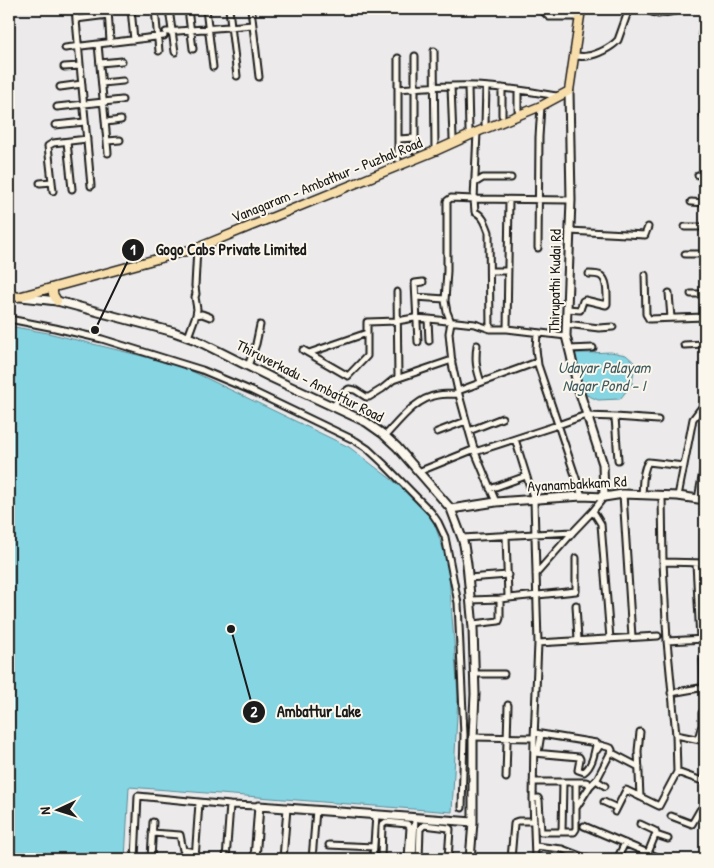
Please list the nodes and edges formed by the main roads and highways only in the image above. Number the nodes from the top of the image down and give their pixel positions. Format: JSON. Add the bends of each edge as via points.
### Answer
{"nodes":[{"id":1,"x":581,"y":9,"type":"edge"},
{"id":2,"x":53,"y":288,"type":"junction"},
{"id":3,"x":9,"y":294,"type":"edge"},
{"id":4,"x":57,"y":301,"type":"road end"}],
"edges":[{"from":1,"to":2,"type":"main road","name":"Vanagaram - Ambathur - Puzhal Road","via":[[569,91],[541,106],[197,248]]},
{"from":2,"to":3,"type":"main road","name":"Vanagaram - Ambathur - Puzhal Road","via":[[18,297]]},
{"from":2,"to":4,"type":"main road"}]}
